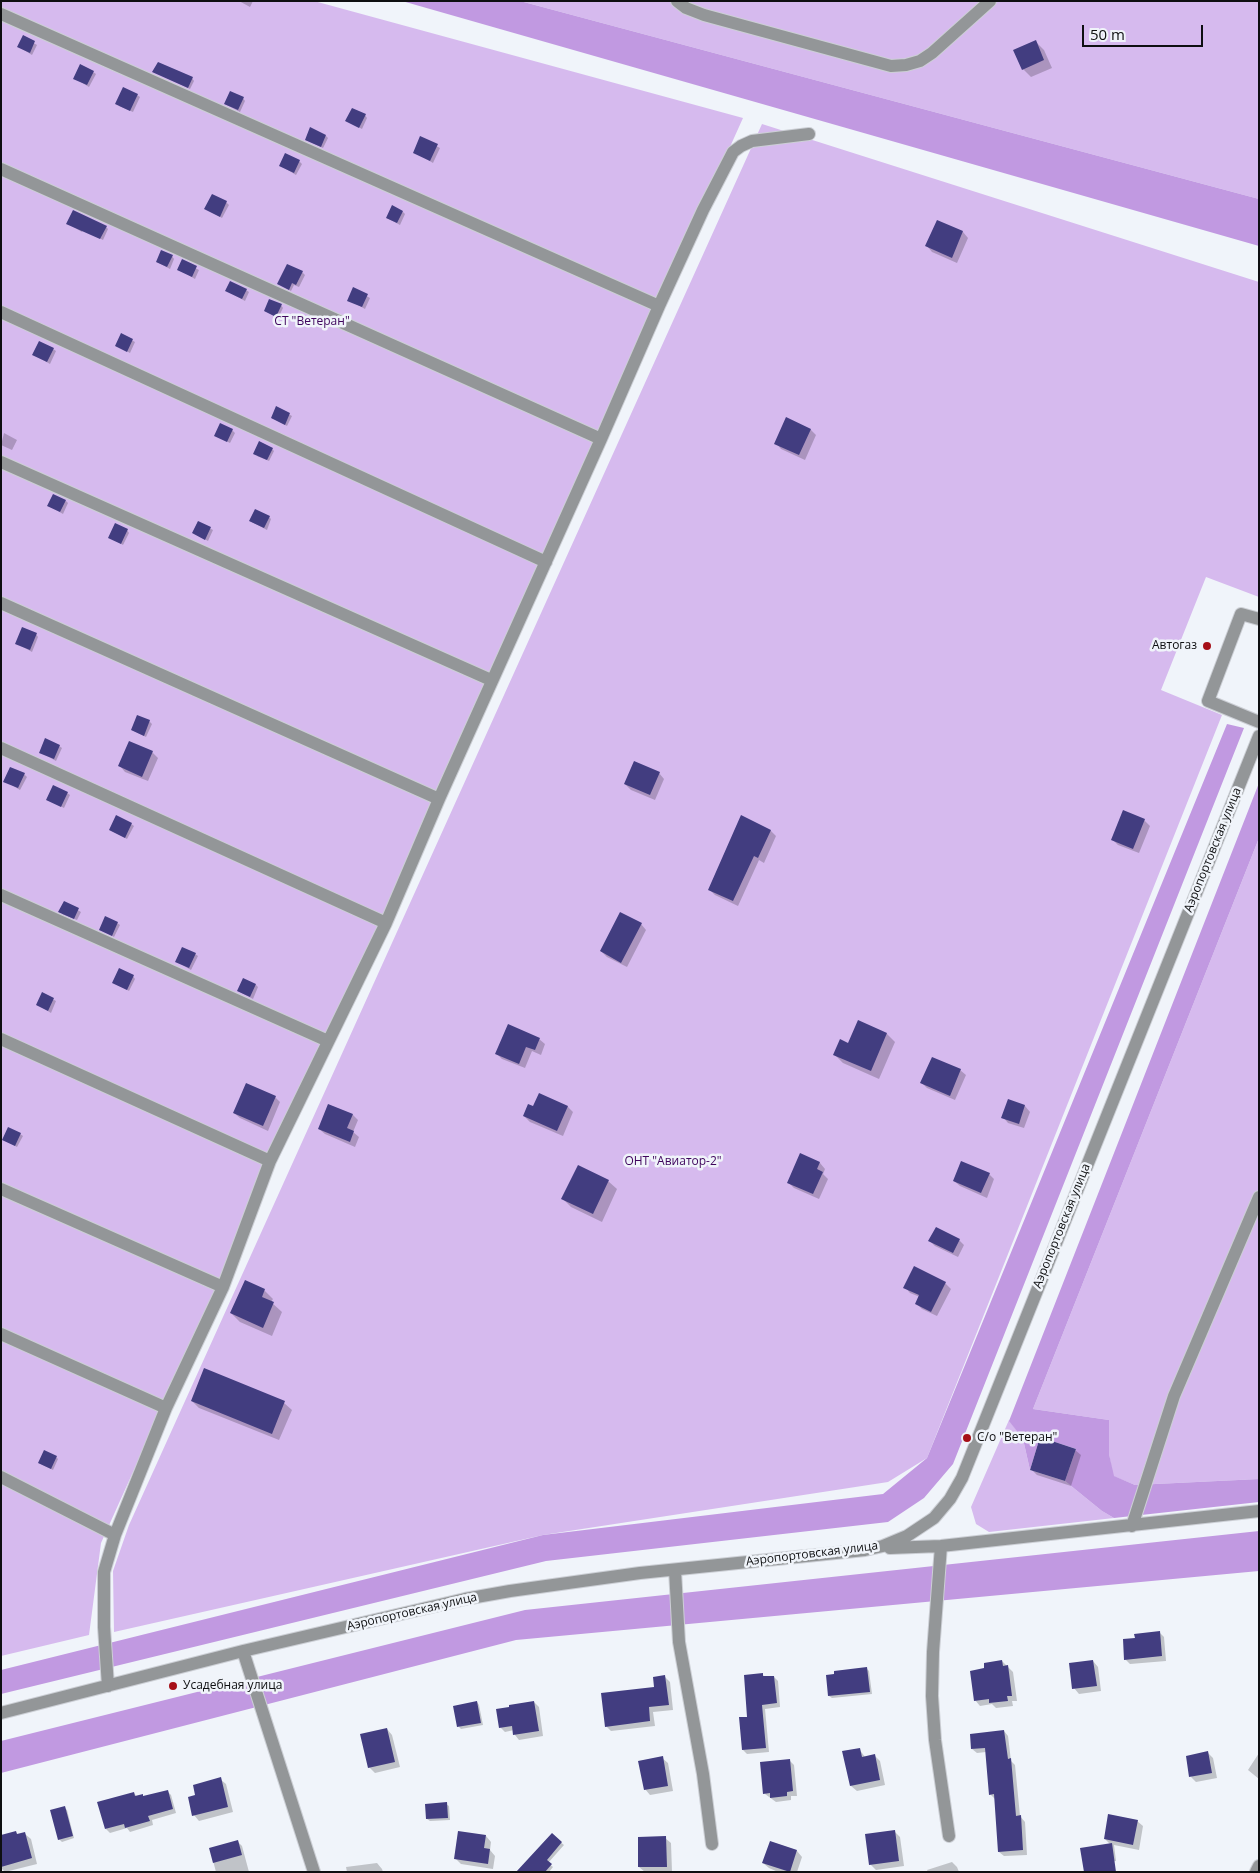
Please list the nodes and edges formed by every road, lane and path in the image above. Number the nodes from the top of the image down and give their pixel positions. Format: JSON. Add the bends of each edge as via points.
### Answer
{"nodes":[{"id":1,"x":677,"y":1,"type":"edge"},
{"id":2,"x":990,"y":1,"type":"edge"},
{"id":3,"x":1,"y":14,"type":"edge"},
{"id":4,"x":809,"y":134,"type":"dead end"},
{"id":5,"x":1,"y":169,"type":"edge"},
{"id":6,"x":659,"y":306,"type":"junction"},
{"id":7,"x":1,"y":312,"type":"edge"},
{"id":8,"x":601,"y":439,"type":"junction"},
{"id":9,"x":1,"y":462,"type":"edge"},
{"id":10,"x":546,"y":562,"type":"junction"},
{"id":11,"x":1,"y":603,"type":"edge"},
{"id":12,"x":1259,"y":620,"type":"edge"},
{"id":13,"x":491,"y":680,"type":"junction"},
{"id":14,"x":1259,"y":722,"type":"edge"},
{"id":15,"x":1259,"y":736,"type":"edge"},
{"id":16,"x":1,"y":748,"type":"edge"},
{"id":17,"x":439,"y":798,"type":"junction"},
{"id":18,"x":1,"y":895,"type":"edge"},
{"id":19,"x":386,"y":923,"type":"junction"},
{"id":20,"x":1,"y":1039,"type":"edge"},
{"id":21,"x":328,"y":1041,"type":"junction"},
{"id":22,"x":270,"y":1161,"type":"junction"},
{"id":23,"x":1,"y":1189,"type":"edge"},
{"id":24,"x":1259,"y":1197,"type":"edge"},
{"id":25,"x":223,"y":1287,"type":"junction"},
{"id":26,"x":1,"y":1334,"type":"edge"},
{"id":27,"x":166,"y":1408,"type":"junction"},
{"id":28,"x":1,"y":1477,"type":"edge"},
{"id":29,"x":1259,"y":1511,"type":"edge"},
{"id":30,"x":1132,"y":1526,"type":"junction"},
{"id":31,"x":115,"y":1535,"type":"junction"},
{"id":32,"x":941,"y":1546,"type":"junction"},
{"id":33,"x":865,"y":1550,"type":"junction"},
{"id":34,"x":675,"y":1570,"type":"junction"},
{"id":35,"x":243,"y":1651,"type":"junction"},
{"id":36,"x":108,"y":1686,"type":"junction"},
{"id":37,"x":1,"y":1713,"type":"edge"},
{"id":38,"x":949,"y":1836,"type":"dead end"},
{"id":39,"x":712,"y":1844,"type":"dead end"},
{"id":40,"x":1259,"y":1866,"type":"edge"},
{"id":41,"x":314,"y":1872,"type":"edge"},
{"id":42,"x":1256,"y":1872,"type":"edge"}],
"edges":[{"from":1,"to":2,"type":"street","via":[[704,14],[890,66],[920,61]]},
{"from":3,"to":6,"type":"street"},
{"from":4,"to":6,"type":"street","via":[[752,141],[733,152]]},
{"from":5,"to":8,"type":"street"},
{"from":6,"to":8,"type":"street"},
{"from":7,"to":10,"type":"street"},
{"from":8,"to":10,"type":"street"},
{"from":9,"to":13,"type":"street"},
{"from":10,"to":13,"type":"street"},
{"from":11,"to":17,"type":"street"},
{"from":12,"to":14,"type":"street","via":[[1240,614],[1208,701]]},
{"from":13,"to":17,"type":"street"},
{"from":15,"to":33,"type":"street","name":"Аэропортовская улица","via":[[962,1478],[934,1518],[907,1536]]},
{"from":16,"to":19,"type":"street"},
{"from":17,"to":19,"type":"street"},
{"from":18,"to":21,"type":"street"},
{"from":19,"to":21,"type":"street"},
{"from":20,"to":22,"type":"street"},
{"from":21,"to":22,"type":"street"},
{"from":22,"to":25,"type":"street"},
{"from":23,"to":25,"type":"street"},
{"from":24,"to":30,"type":"street","via":[[1174,1396]]},
{"from":25,"to":27,"type":"street"},
{"from":26,"to":27,"type":"street"},
{"from":27,"to":31,"type":"street"},
{"from":28,"to":31,"type":"street"},
{"from":29,"to":30,"type":"street"},
{"from":30,"to":32,"type":"street"},
{"from":31,"to":36,"type":"street","via":[[104,1572]]},
{"from":32,"to":33,"type":"street"},
{"from":32,"to":38,"type":"street","via":[[932,1696]]},
{"from":33,"to":34,"type":"street","name":"Аэропортовская улица"},
{"from":34,"to":35,"type":"street","name":"Аэропортовская улица","via":[[465,1599]]},
{"from":34,"to":39,"type":"street","via":[[679,1642]]},
{"from":35,"to":36,"type":"street","name":"Аэропортовская улица"},
{"from":35,"to":41,"type":"street"},
{"from":36,"to":37,"type":"street","name":"Аэропортовская улица"},
{"from":40,"to":42,"type":"street"}]}
